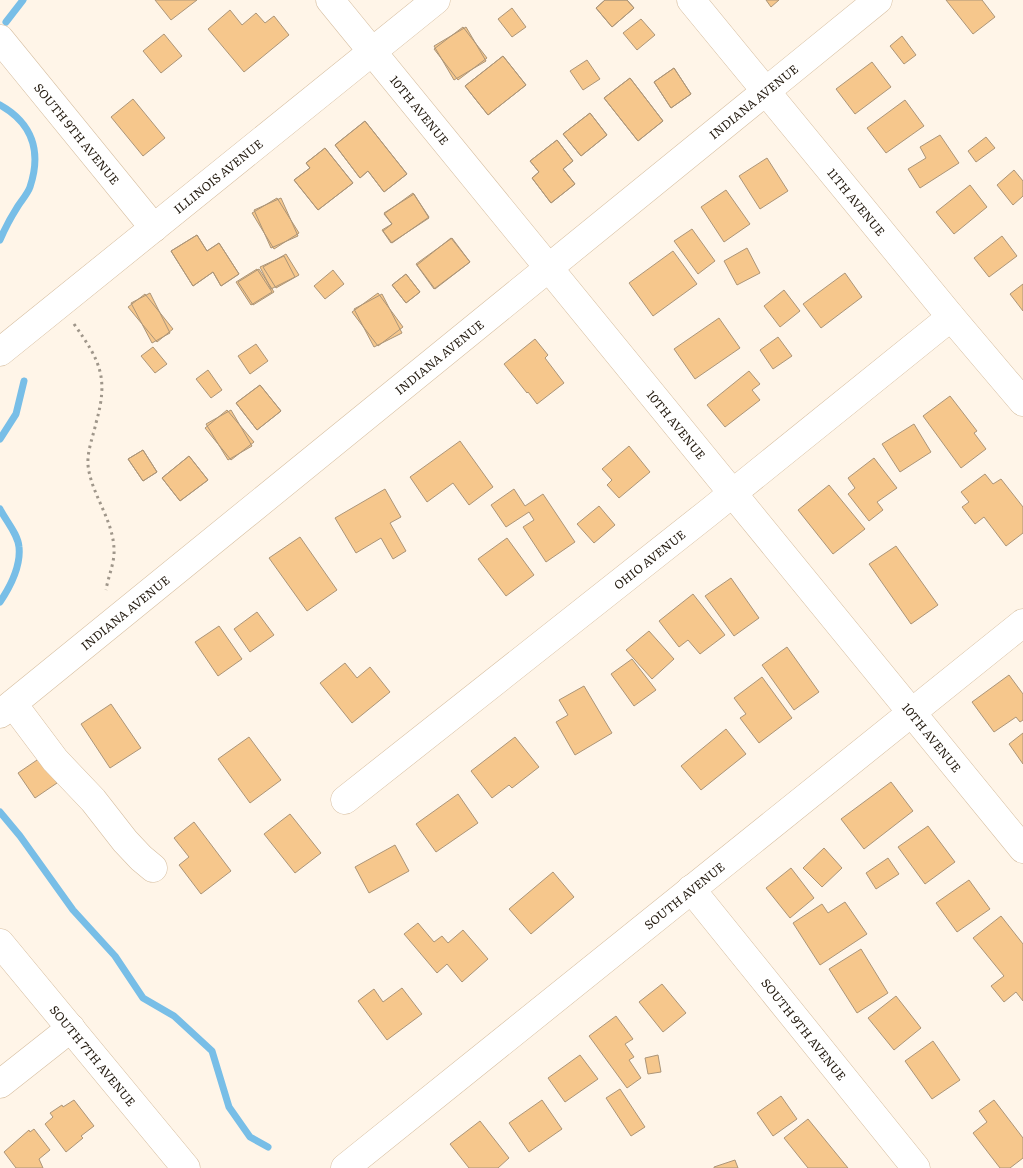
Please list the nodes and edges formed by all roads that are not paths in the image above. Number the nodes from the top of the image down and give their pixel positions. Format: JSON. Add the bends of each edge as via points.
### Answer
{"nodes":[{"id":1,"x":330,"y":0,"type":"edge"},
{"id":2,"x":436,"y":0,"type":"edge"},
{"id":3,"x":691,"y":0,"type":"edge"},
{"id":4,"x":878,"y":0,"type":"edge"},
{"id":5,"x":0,"y":39,"type":"edge"},
{"id":6,"x":372,"y":52,"type":"junction"},
{"id":7,"x":766,"y":91,"type":"junction"},
{"id":8,"x":154,"y":228,"type":"junction"},
{"id":9,"x":548,"y":268,"type":"junction"},
{"id":10,"x":951,"y":317,"type":"junction"},
{"id":11,"x":0,"y":352,"type":"edge"},
{"id":12,"x":1023,"y":402,"type":"edge"},
{"id":13,"x":732,"y":493,"type":"junction"},
{"id":14,"x":1023,"y":623,"type":"edge"},
{"id":15,"x":7,"y":709,"type":"edge"},
{"id":16,"x":911,"y":712,"type":"junction"},
{"id":17,"x":346,"y":800,"type":"dead end"},
{"id":18,"x":1023,"y":849,"type":"edge"},
{"id":19,"x":152,"y":868,"type":"dead end"},
{"id":20,"x":691,"y":889,"type":"junction"},
{"id":21,"x":0,"y":943,"type":"edge"},
{"id":22,"x":71,"y":1028,"type":"junction"},
{"id":23,"x":0,"y":1084,"type":"edge"},
{"id":24,"x":186,"y":1168,"type":"edge"},
{"id":25,"x":344,"y":1168,"type":"edge"},
{"id":26,"x":916,"y":1168,"type":"edge"}],
"edges":[{"from":1,"to":6,"type":"street","name":"10TH AVENUE"},
{"from":2,"to":6,"type":"street","name":"ILLINOIS AVENUE"},
{"from":3,"to":7,"type":"street","name":"11TH AVENUE"},
{"from":4,"to":7,"type":"street","name":"INDIANA AVENUE"},
{"from":5,"to":8,"type":"street","name":"SOUTH 9TH AVENUE"},
{"from":6,"to":8,"type":"street","name":"ILLINOIS AVENUE"},
{"from":6,"to":9,"type":"street","name":"10TH AVENUE"},
{"from":7,"to":9,"type":"street","name":"INDIANA AVENUE"},
{"from":7,"to":10,"type":"street","name":"11TH AVENUE"},
{"from":8,"to":11,"type":"street","name":"ILLINOIS AVENUE"},
{"from":9,"to":13,"type":"street","name":"10TH AVENUE"},
{"from":9,"to":15,"type":"street","name":"INDIANA AVENUE"},
{"from":10,"to":12,"type":"street","name":"11TH AVENUE"},
{"from":10,"to":13,"type":"street","name":"OHIO AVENUE"},
{"from":13,"to":16,"type":"street","name":"10TH AVENUE"},
{"from":13,"to":17,"type":"street","name":"OHIO AVENUE"},
{"from":14,"to":16,"type":"street","name":"SOUTH AVENUE"},
{"from":15,"to":19,"type":"street"},
{"from":16,"to":18,"type":"street","name":"10TH AVENUE"},
{"from":16,"to":20,"type":"street","name":"SOUTH AVENUE"},
{"from":20,"to":25,"type":"street","name":"SOUTH AVENUE"},
{"from":20,"to":26,"type":"street","name":"SOUTH 9TH AVENUE"},
{"from":21,"to":22,"type":"street","name":"SOUTH 7TH AVENUE"},
{"from":22,"to":23,"type":"street"},
{"from":22,"to":24,"type":"street","name":"SOUTH 7TH AVENUE"}]}
